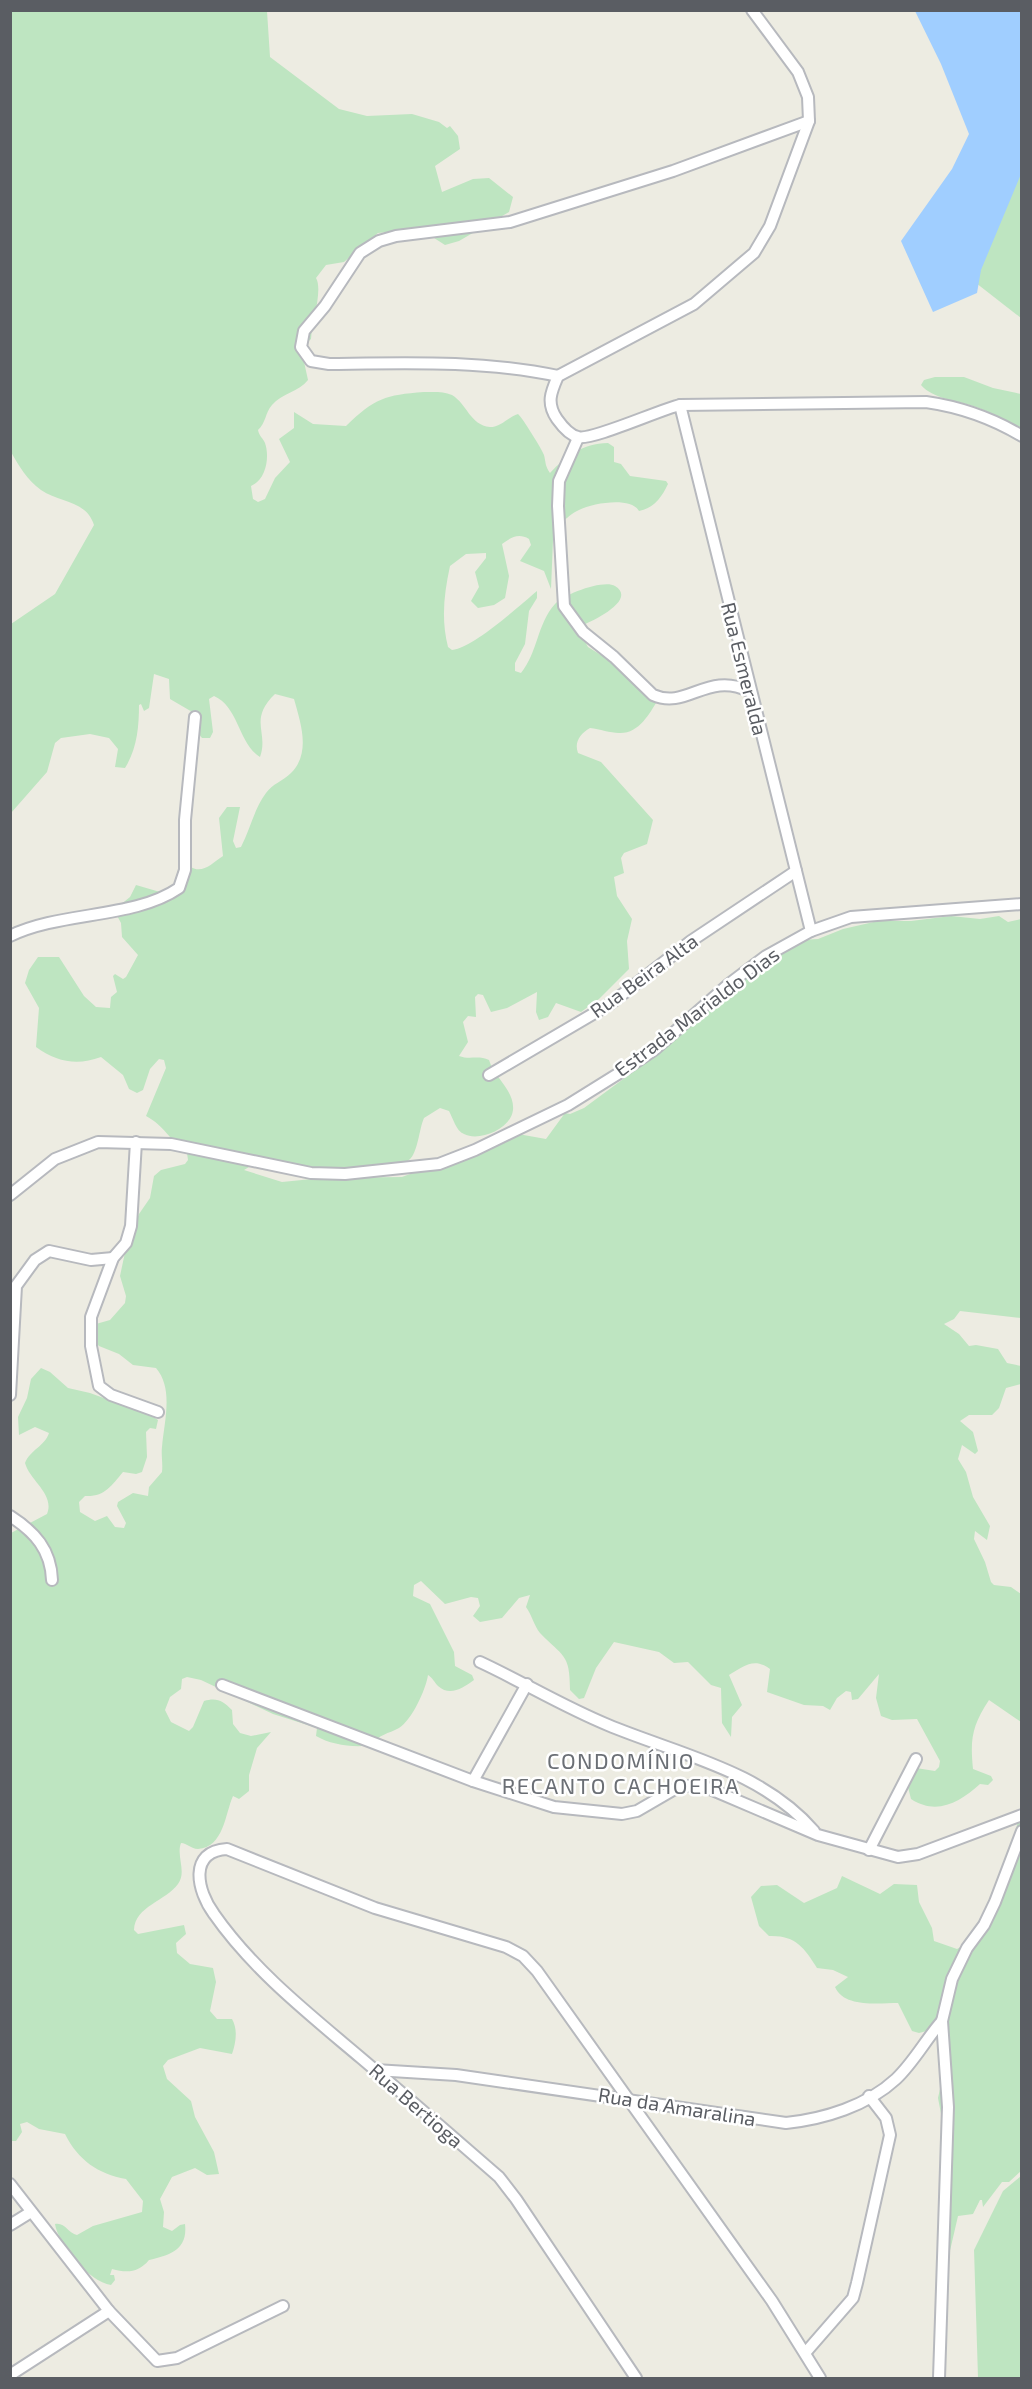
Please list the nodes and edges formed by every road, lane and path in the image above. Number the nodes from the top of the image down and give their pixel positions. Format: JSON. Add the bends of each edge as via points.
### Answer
{"nodes":[{"id":1,"x":753,"y":10,"type":"edge"},
{"id":2,"x":810,"y":121,"type":"junction"},
{"id":3,"x":558,"y":376,"type":"junction"},
{"id":4,"x":680,"y":405,"type":"junction"},
{"id":5,"x":1022,"y":436,"type":"edge"},
{"id":6,"x":578,"y":438,"type":"junction"},
{"id":7,"x":749,"y":691,"type":"junction"},
{"id":8,"x":195,"y":717,"type":"dead end"},
{"id":9,"x":796,"y":872,"type":"junction"},
{"id":10,"x":1022,"y":904,"type":"edge"},
{"id":11,"x":812,"y":931,"type":"junction"},
{"id":12,"x":10,"y":936,"type":"edge"},
{"id":13,"x":489,"y":1075,"type":"dead end"},
{"id":14,"x":136,"y":1142,"type":"junction"},
{"id":15,"x":10,"y":1195,"type":"edge"},
{"id":16,"x":114,"y":1258,"type":"junction"},
{"id":17,"x":10,"y":1395,"type":"edge"},
{"id":18,"x":158,"y":1412,"type":"dead end"},
{"id":19,"x":10,"y":1516,"type":"edge"},
{"id":20,"x":52,"y":1580,"type":"dead end"},
{"id":21,"x":480,"y":1662,"type":"dead end"},
{"id":22,"x":527,"y":1684,"type":"junction"},
{"id":23,"x":222,"y":1685,"type":"dead end"},
{"id":24,"x":916,"y":1759,"type":"dead end"},
{"id":25,"x":473,"y":1781,"type":"junction"},
{"id":26,"x":1022,"y":1815,"type":"edge"},
{"id":27,"x":1022,"y":1831,"type":"edge"},
{"id":28,"x":818,"y":1835,"type":"junction"},
{"id":29,"x":869,"y":1851,"type":"junction"},
{"id":30,"x":942,"y":2021,"type":"junction"},
{"id":31,"x":375,"y":2070,"type":"junction"},
{"id":32,"x":869,"y":2096,"type":"junction"},
{"id":33,"x":627,"y":2098,"type":"junction"},
{"id":34,"x":10,"y":2184,"type":"edge"},
{"id":35,"x":31,"y":2212,"type":"junction"},
{"id":36,"x":10,"y":2225,"type":"edge"},
{"id":37,"x":283,"y":2306,"type":"dead end"},
{"id":38,"x":109,"y":2311,"type":"junction"},
{"id":39,"x":806,"y":2352,"type":"junction"},
{"id":40,"x":10,"y":2375,"type":"edge"},
{"id":41,"x":636,"y":2379,"type":"edge"},
{"id":42,"x":820,"y":2379,"type":"edge"},
{"id":43,"x":939,"y":2379,"type":"edge"}],
"edges":[{"from":1,"to":2,"type":"street","via":[[798,72],[808,97]]},
{"from":2,"to":3,"type":"street","via":[[770,226],[754,253],[694,304]]},
{"from":2,"to":3,"type":"street","via":[[673,171],[510,222],[379,241],[360,253],[302,339],[305,356],[329,364],[477,364]]},
{"from":3,"to":6,"type":"street","via":[[549,396],[552,412],[563,428]]},
{"from":4,"to":5,"type":"street","via":[[926,402],[973,412]]},
{"from":4,"to":6,"type":"street"},
{"from":4,"to":7,"type":"street","name":"Rua Esmeralda"},
{"from":6,"to":7,"type":"street","via":[[559,481],[558,506],[562,595],[571,618],[652,695],[676,699],[727,683]]},
{"from":7,"to":9,"type":"street","name":"Rua Esmeralda"},
{"from":8,"to":12,"type":"street","via":[[185,870],[179,888],[159,899],[46,923]]},
{"from":9,"to":11,"type":"street","name":"Rua Esmeralda"},
{"from":9,"to":13,"type":"street","name":"Rua Beira Alta","via":[[691,941],[610,1004]]},
{"from":10,"to":11,"type":"street","name":"Estrada Marialdo Dias","via":[[926,913],[888,912]]},
{"from":11,"to":14,"type":"street","name":"Estrada Marialdo Dias","via":[[757,963],[654,1050],[621,1072],[568,1105],[448,1161],[345,1174],[311,1173],[171,1144]]},
{"from":14,"to":15,"type":"street","name":"Estrada Marialdo Dias","via":[[98,1142],[75,1150],[55,1159]]},
{"from":14,"to":16,"type":"street","via":[[131,1227],[126,1243]]},
{"from":16,"to":17,"type":"street","via":[[91,1260],[49,1251],[20,1277],[15,1296]]},
{"from":16,"to":18,"type":"street","via":[[91,1317],[96,1378],[99,1386],[111,1395]]},
{"from":19,"to":20,"type":"street","via":[[43,1544]]},
{"from":21,"to":22,"type":"street"},
{"from":22,"to":25,"type":"street"},
{"from":22,"to":28,"type":"street","via":[[607,1725],[718,1765],[777,1797]]},
{"from":23,"to":25,"type":"street"},
{"from":24,"to":29,"type":"street"},
{"from":25,"to":28,"type":"street","via":[[554,1807],[622,1814],[652,1804],[680,1786],[703,1786]]},
{"from":26,"to":29,"type":"street","via":[[918,1854],[898,1857]]},
{"from":27,"to":30,"type":"street","via":[[995,1902],[952,1979]]},
{"from":28,"to":29,"type":"street"},
{"from":30,"to":32,"type":"street","name":"Rua da Amaralina","via":[[896,2079]]},
{"from":30,"to":43,"type":"street","via":[[948,2107]]},
{"from":31,"to":33,"type":"street","name":"Rua da Amaralina","via":[[456,2075]]},
{"from":31,"to":33,"type":"street","name":"Rua Bertioga","via":[[292,1999],[212,1912],[201,1888],[200,1868],[204,1857],[214,1849],[227,1849],[375,1908],[506,1947],[523,1956]]},
{"from":31,"to":41,"type":"street","name":"Rua Bertioga","via":[[499,2177]]},
{"from":32,"to":33,"type":"street","name":"Rua da Amaralina","via":[[817,2119],[786,2122]]},
{"from":32,"to":39,"type":"street","via":[[886,2118],[890,2135],[857,2283],[853,2298]]},
{"from":33,"to":39,"type":"street"},
{"from":34,"to":35,"type":"street"},
{"from":35,"to":36,"type":"street"},
{"from":35,"to":38,"type":"street"},
{"from":37,"to":38,"type":"street","via":[[165,2361],[147,2354]]},
{"from":38,"to":40,"type":"street"},
{"from":39,"to":42,"type":"street"}]}
